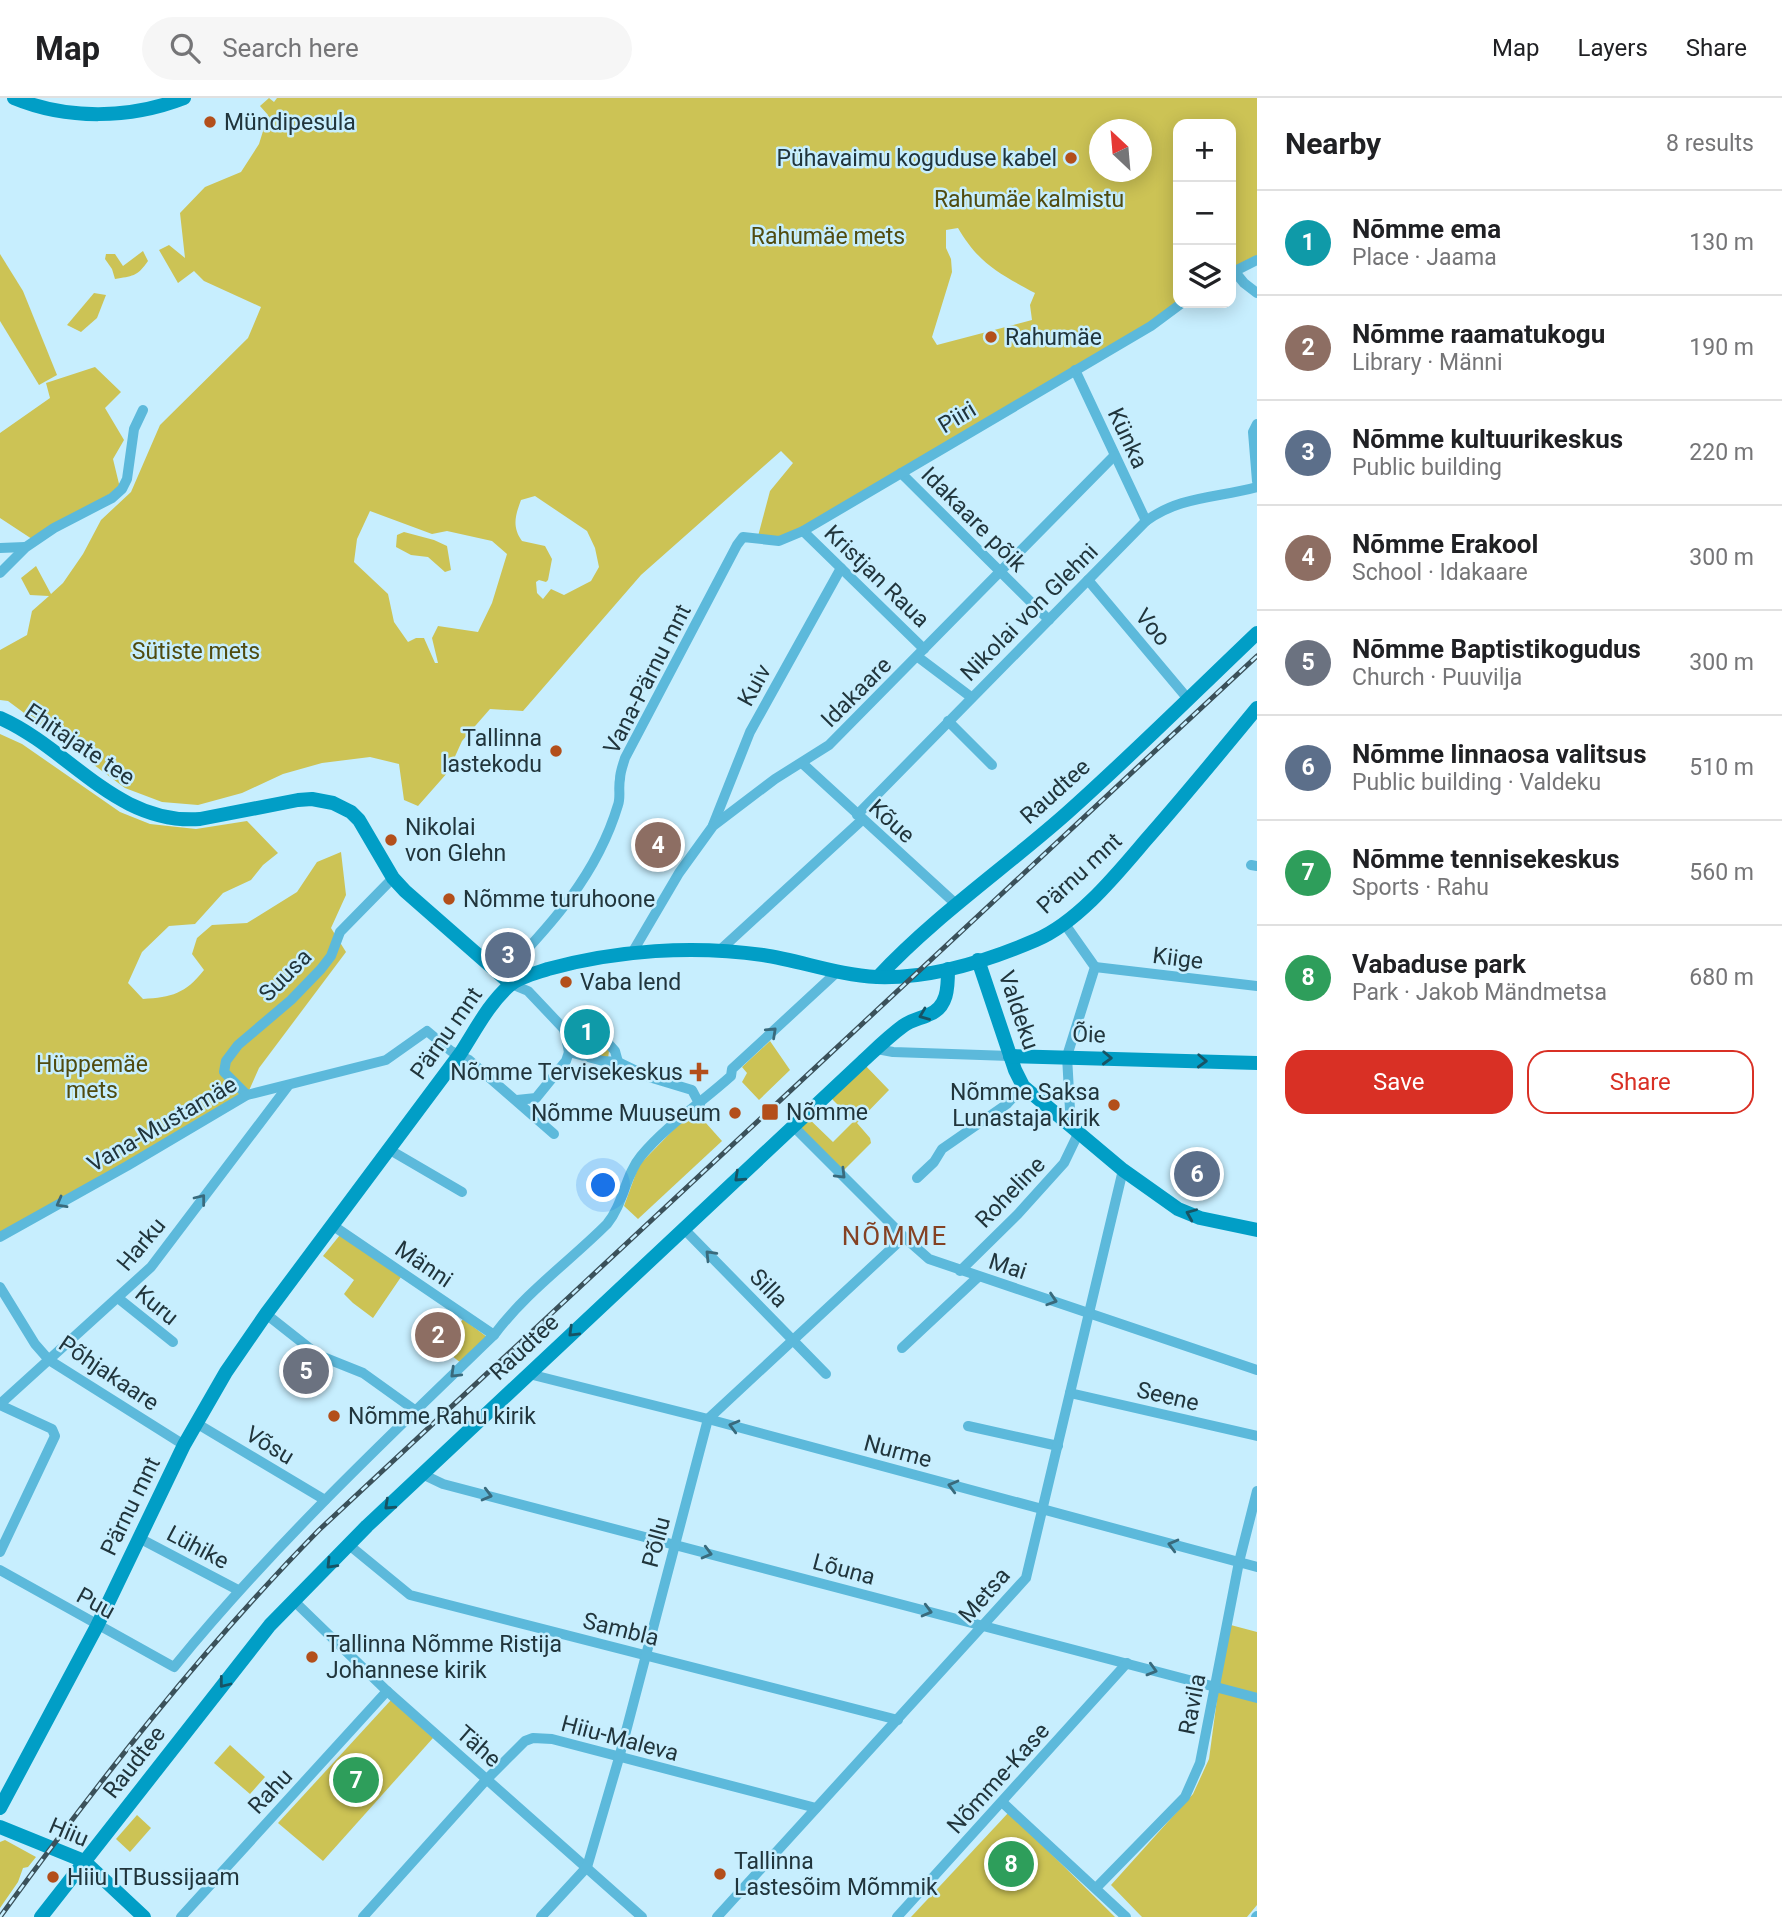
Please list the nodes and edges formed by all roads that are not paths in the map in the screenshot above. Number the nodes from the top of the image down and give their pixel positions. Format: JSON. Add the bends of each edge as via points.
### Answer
{"nodes":[{"id":1,"x":14,"y":98,"type":"edge"},
{"id":2,"x":184,"y":98,"type":"edge"},
{"id":3,"x":1257,"y":260,"type":"edge"},
{"id":4,"x":1236,"y":271,"type":"edge"},
{"id":5,"x":1236,"y":276,"type":"edge"},
{"id":6,"x":1257,"y":293,"type":"edge"},
{"id":7,"x":1175,"y":308,"type":"edge"},
{"id":8,"x":1076,"y":370,"type":"junction"},
{"id":9,"x":143,"y":410,"type":"dead end"},
{"id":10,"x":1257,"y":424,"type":"edge"},
{"id":11,"x":1114,"y":456,"type":"junction"},
{"id":12,"x":901,"y":473,"type":"junction"},
{"id":13,"x":1257,"y":481,"type":"edge"},
{"id":14,"x":1257,"y":487,"type":"edge"},
{"id":15,"x":1146,"y":521,"type":"junction"},
{"id":16,"x":803,"y":531,"type":"junction"},
{"id":17,"x":743,"y":537,"type":"joint"},
{"id":18,"x":26,"y":547,"type":"junction"},
{"id":19,"x":0,"y":548,"type":"edge"},
{"id":20,"x":841,"y":568,"type":"junction"},
{"id":21,"x":1001,"y":571,"type":"junction"},
{"id":22,"x":0,"y":573,"type":"edge"},
{"id":23,"x":1088,"y":580,"type":"junction"},
{"id":24,"x":1049,"y":620,"type":"junction"},
{"id":25,"x":1257,"y":633,"type":"edge"},
{"id":26,"x":921,"y":653,"type":"junction"},
{"id":27,"x":971,"y":697,"type":"junction"},
{"id":28,"x":1188,"y":699,"type":"junction"},
{"id":29,"x":1257,"y":708,"type":"edge"},
{"id":30,"x":1,"y":717,"type":"edge"},
{"id":31,"x":948,"y":721,"type":"junction"},
{"id":32,"x":802,"y":763,"type":"junction"},
{"id":33,"x":992,"y":765,"type":"dead end"},
{"id":34,"x":859,"y":818,"type":"junction"},
{"id":35,"x":713,"y":826,"type":"junction"},
{"id":36,"x":391,"y":875,"type":"junction"},
{"id":37,"x":957,"y":905,"type":"junction"},
{"id":38,"x":1064,"y":923,"type":"junction"},
{"id":39,"x":718,"y":951,"type":"junction"},
{"id":40,"x":632,"y":953,"type":"junction"},
{"id":41,"x":978,"y":960,"type":"junction"},
{"id":42,"x":1095,"y":967,"type":"junction"},
{"id":43,"x":948,"y":969,"type":"junction"},
{"id":44,"x":837,"y":972,"type":"junction"},
{"id":45,"x":878,"y":977,"type":"junction"},
{"id":46,"x":506,"y":980,"type":"junction"},
{"id":47,"x":1257,"y":986,"type":"edge"},
{"id":48,"x":564,"y":1029,"type":"junction"},
{"id":49,"x":877,"y":1049,"type":"junction"},
{"id":50,"x":569,"y":1052,"type":"junction"},
{"id":51,"x":460,"y":1054,"type":"junction"},
{"id":52,"x":1010,"y":1056,"type":"junction"},
{"id":53,"x":1067,"y":1056,"type":"junction"},
{"id":54,"x":618,"y":1062,"type":"junction"},
{"id":55,"x":1257,"y":1063,"type":"edge"},
{"id":56,"x":288,"y":1086,"type":"junction"},
{"id":57,"x":1023,"y":1086,"type":"junction"},
{"id":58,"x":247,"y":1095,"type":"junction"},
{"id":59,"x":517,"y":1100,"type":"junction"},
{"id":60,"x":698,"y":1102,"type":"junction"},
{"id":61,"x":793,"y":1126,"type":"junction"},
{"id":62,"x":1075,"y":1131,"type":"junction"},
{"id":63,"x":554,"y":1135,"type":"dead end"},
{"id":64,"x":390,"y":1150,"type":"junction"},
{"id":65,"x":1123,"y":1170,"type":"junction"},
{"id":66,"x":917,"y":1178,"type":"dead end"},
{"id":67,"x":462,"y":1192,"type":"dead end"},
{"id":68,"x":332,"y":1225,"type":"junction"},
{"id":69,"x":684,"y":1228,"type":"junction"},
{"id":70,"x":1257,"y":1230,"type":"edge"},
{"id":71,"x":0,"y":1237,"type":"edge"},
{"id":72,"x":904,"y":1237,"type":"junction"},
{"id":73,"x":960,"y":1271,"type":"junction"},
{"id":74,"x":978,"y":1277,"type":"junction"},
{"id":75,"x":0,"y":1287,"type":"edge"},
{"id":76,"x":118,"y":1298,"type":"junction"},
{"id":77,"x":1089,"y":1312,"type":"junction"},
{"id":78,"x":266,"y":1314,"type":"junction"},
{"id":79,"x":494,"y":1335,"type":"junction"},
{"id":80,"x":792,"y":1339,"type":"junction"},
{"id":81,"x":173,"y":1342,"type":"dead end"},
{"id":82,"x":902,"y":1348,"type":"dead end"},
{"id":83,"x":49,"y":1360,"type":"junction"},
{"id":84,"x":1257,"y":1370,"type":"edge"},
{"id":85,"x":529,"y":1374,"type":"junction"},
{"id":86,"x":826,"y":1374,"type":"dead end"},
{"id":87,"x":1070,"y":1393,"type":"junction"},
{"id":88,"x":0,"y":1405,"type":"edge"},
{"id":89,"x":416,"y":1411,"type":"junction"},
{"id":90,"x":708,"y":1419,"type":"junction"},
{"id":91,"x":195,"y":1423,"type":"junction"},
{"id":92,"x":968,"y":1426,"type":"dead end"},
{"id":93,"x":1257,"y":1436,"type":"edge"},
{"id":94,"x":184,"y":1445,"type":"junction"},
{"id":95,"x":1058,"y":1446,"type":"junction"},
{"id":96,"x":422,"y":1474,"type":"junction"},
{"id":97,"x":1257,"y":1491,"type":"edge"},
{"id":98,"x":325,"y":1500,"type":"junction"},
{"id":99,"x":1042,"y":1510,"type":"junction"},
{"id":100,"x":139,"y":1538,"type":"junction"},
{"id":101,"x":349,"y":1545,"type":"junction"},
{"id":102,"x":676,"y":1545,"type":"junction"},
{"id":103,"x":0,"y":1552,"type":"edge"},
{"id":104,"x":1239,"y":1562,"type":"junction"},
{"id":105,"x":1257,"y":1567,"type":"edge"},
{"id":106,"x":0,"y":1570,"type":"edge"},
{"id":107,"x":238,"y":1590,"type":"junction"},
{"id":108,"x":294,"y":1601,"type":"junction"},
{"id":109,"x":97,"y":1626,"type":"junction"},
{"id":110,"x":982,"y":1626,"type":"junction"},
{"id":111,"x":644,"y":1654,"type":"junction"},
{"id":112,"x":1127,"y":1663,"type":"junction"},
{"id":113,"x":174,"y":1667,"type":"joint"},
{"id":114,"x":1214,"y":1687,"type":"junction"},
{"id":115,"x":387,"y":1691,"type":"junction"},
{"id":116,"x":1257,"y":1698,"type":"edge"},
{"id":117,"x":898,"y":1720,"type":"junction"},
{"id":118,"x":619,"y":1758,"type":"junction"},
{"id":119,"x":488,"y":1779,"type":"junction"},
{"id":120,"x":1002,"y":1802,"type":"junction"},
{"id":121,"x":0,"y":1808,"type":"edge"},
{"id":122,"x":816,"y":1808,"type":"junction"},
{"id":123,"x":4,"y":1831,"type":"edge"},
{"id":124,"x":84,"y":1861,"type":"junction"},
{"id":125,"x":587,"y":1867,"type":"junction"},
{"id":126,"x":1096,"y":1888,"type":"junction"},
{"id":127,"x":41,"y":1917,"type":"edge"},
{"id":128,"x":144,"y":1917,"type":"edge"},
{"id":129,"x":181,"y":1917,"type":"edge"},
{"id":130,"x":363,"y":1917,"type":"edge"},
{"id":131,"x":541,"y":1917,"type":"edge"},
{"id":132,"x":642,"y":1917,"type":"edge"},
{"id":133,"x":717,"y":1917,"type":"edge"},
{"id":134,"x":897,"y":1917,"type":"edge"},
{"id":135,"x":1126,"y":1917,"type":"edge"}],
"edges":[{"from":1,"to":2,"type":"street","via":[[85,114],[135,112]]},
{"from":3,"to":4,"type":"street"},
{"from":5,"to":6,"type":"street"},
{"from":7,"to":8,"type":"street","name":"Piiri"},
{"from":8,"to":11,"type":"street","name":"Künka"},
{"from":8,"to":12,"type":"street","name":"Piiri"},
{"from":9,"to":18,"type":"street","via":[[134,429],[122,489]]},
{"from":10,"to":13,"type":"street","via":[[1253,432]]},
{"from":11,"to":15,"type":"street","name":"Künka"},
{"from":11,"to":21,"type":"street","name":"Idakaare"},
{"from":12,"to":16,"type":"street","name":"Piiri"},
{"from":12,"to":21,"type":"street","name":"Idakaare põik"},
{"from":14,"to":15,"type":"street","name":"Nikolai von Glehni","via":[[1183,501]]},
{"from":15,"to":23,"type":"street","name":"Nikolai von Glehni"},
{"from":16,"to":17,"type":"street","name":"Piiri","via":[[779,541]]},
{"from":16,"to":20,"type":"street","name":"Kristjan Raua"},
{"from":17,"to":46,"type":"street","name":"Vana-Pärnu mnt","via":[[625,758],[619,801],[590,872]]},
{"from":18,"to":19,"type":"street"},
{"from":18,"to":22,"type":"street"},
{"from":20,"to":26,"type":"street","name":"Kristjan Raua"},
{"from":20,"to":35,"type":"street","name":"Kuiv","via":[[750,732]]},
{"from":21,"to":24,"type":"street","name":"Idakaare põik"},
{"from":21,"to":26,"type":"street","name":"Idakaare"},
{"from":23,"to":24,"type":"street","name":"Nikolai von Glehni"},
{"from":23,"to":28,"type":"street","name":"Voo"},
{"from":24,"to":27,"type":"street","name":"Nikolai von Glehni"},
{"from":25,"to":28,"type":"street","name":"Raudtee"},
{"from":26,"to":27,"type":"street","name":"Kristjan Raua"},
{"from":26,"to":32,"type":"street","name":"Idakaare","via":[[829,745]]},
{"from":27,"to":31,"type":"street","name":"Nikolai von Glehni"},
{"from":28,"to":37,"type":"street","name":"Raudtee","via":[[1067,813]]},
{"from":29,"to":38,"type":"street","name":"Pärnu mnt","via":[[1117,874]]},
{"from":30,"to":36,"type":"street","name":"Ehitajate tee","via":[[114,797],[164,817],[200,819],[312,799],[333,803],[359,820]]},
{"from":31,"to":33,"type":"street"},
{"from":31,"to":34,"type":"street","name":"Nikolai von Glehni"},
{"from":32,"to":34,"type":"street","name":"Kõue"},
{"from":32,"to":35,"type":"street","name":"Idakaare"},
{"from":34,"to":37,"type":"street","name":"Kõue"},
{"from":34,"to":39,"type":"street","name":"Nikolai von Glehni"},
{"from":35,"to":40,"type":"street","name":"Idakaare"},
{"from":36,"to":46,"type":"street","name":"Ehitajate tee"},
{"from":36,"to":58,"type":"street","name":"Suusa","via":[[340,932],[321,968],[226,1061],[224,1072]]},
{"from":37,"to":45,"type":"street","name":"Raudtee"},
{"from":38,"to":41,"type":"street","name":"Pärnu mnt","via":[[1039,939]]},
{"from":38,"to":42,"type":"street"},
{"from":39,"to":40,"type":"street","name":"Pärnu mnt"},
{"from":39,"to":44,"type":"street","name":"Pärnu mnt","via":[[767,956]]},
{"from":40,"to":46,"type":"street","name":"Pärnu mnt","via":[[581,960]]},
{"from":41,"to":43,"type":"street","name":"Pärnu mnt"},
{"from":41,"to":52,"type":"street","name":"Valdeku"},
{"from":42,"to":47,"type":"street","name":"Kiige"},
{"from":42,"to":53,"type":"street"},
{"from":43,"to":45,"type":"street","name":"Pärnu mnt"},
{"from":43,"to":49,"type":"street","name":"Raudtee","one_way":true,"via":[[942,1005],[910,1021]]},
{"from":44,"to":45,"type":"street","name":"Pärnu mnt"},
{"from":60,"to":44,"type":"street","name":"Raudtee","one_way":true,"via":[[731,1076],[737,1065]]},
{"from":46,"to":48,"type":"street","via":[[528,991]]},
{"from":46,"to":51,"type":"street","name":"Pärnu mnt"},
{"from":48,"to":50,"type":"street"},
{"from":48,"to":54,"type":"street","via":[[592,1024],[615,1051]]},
{"from":49,"to":52,"type":"street","name":"Õie"},
{"from":49,"to":61,"type":"street","name":"Raudtee"},
{"from":50,"to":54,"type":"street"},
{"from":50,"to":59,"type":"street","via":[[536,1098]]},
{"from":51,"to":56,"type":"street","name":"Vana-Mustamäe","via":[[427,1031],[386,1060]]},
{"from":51,"to":59,"type":"street"},
{"from":51,"to":64,"type":"street","name":"Pärnu mnt"},
{"from":52,"to":53,"type":"street","name":"Õie"},
{"from":52,"to":57,"type":"street","name":"Valdeku"},
{"from":53,"to":55,"type":"street","name":"Õie","one_way":true},
{"from":53,"to":62,"type":"street"},
{"from":54,"to":60,"type":"street","via":[[692,1090]]},
{"from":56,"to":58,"type":"street","name":"Vana-Mustamäe"},
{"from":76,"to":56,"type":"street","name":"Harku","one_way":true,"via":[[151,1267]]},
{"from":57,"to":62,"type":"street","name":"Valdeku"},
{"from":57,"to":66,"type":"street","via":[[1007,1104],[942,1149]]},
{"from":58,"to":71,"type":"street","name":"Vana-Mustamäe","one_way":true},
{"from":59,"to":63,"type":"street"},
{"from":60,"to":79,"type":"street","name":"Raudtee","via":[[639,1157],[615,1215],[536,1287]]},
{"from":61,"to":69,"type":"street","name":"Raudtee","one_way":true},
{"from":61,"to":72,"type":"street","name":"Mai","one_way":true},
{"from":62,"to":65,"type":"street","name":"Valdeku"},
{"from":62,"to":73,"type":"street","name":"Roheline","via":[[1064,1163]]},
{"from":64,"to":67,"type":"street"},
{"from":64,"to":68,"type":"street","name":"Pärnu mnt"},
{"from":70,"to":65,"type":"street","name":"Valdeku","one_way":true,"via":[[1191,1215]]},
{"from":65,"to":77,"type":"street","name":"Metsa"},
{"from":68,"to":78,"type":"street","name":"Pärnu mnt"},
{"from":68,"to":79,"type":"street","name":"Männi"},
{"from":80,"to":69,"type":"street","name":"Silla","one_way":true},
{"from":69,"to":85,"type":"street","name":"Raudtee","one_way":true},
{"from":72,"to":73,"type":"street","name":"Mai","via":[[929,1259]]},
{"from":72,"to":80,"type":"street"},
{"from":73,"to":74,"type":"street","name":"Mai"},
{"from":74,"to":77,"type":"street","name":"Mai","one_way":true},
{"from":74,"to":82,"type":"street"},
{"from":75,"to":83,"type":"street","name":"Põhjakaare"},
{"from":76,"to":81,"type":"street","name":"Kuru"},
{"from":76,"to":83,"type":"street","name":"Harku"},
{"from":77,"to":84,"type":"street","name":"Mai"},
{"from":77,"to":87,"type":"street","name":"Metsa"},
{"from":78,"to":89,"type":"street","via":[[318,1355],[363,1373]]},
{"from":78,"to":91,"type":"street","name":"Pärnu mnt"},
{"from":79,"to":89,"type":"street","name":"Raudtee","one_way":true},
{"from":80,"to":86,"type":"street","name":"Silla"},
{"from":80,"to":90,"type":"street"},
{"from":83,"to":88,"type":"street","name":"Harku"},
{"from":83,"to":94,"type":"street","name":"Põhjakaare"},
{"from":85,"to":90,"type":"street","name":"Nurme"},
{"from":85,"to":96,"type":"street","name":"Raudtee"},
{"from":87,"to":93,"type":"street","name":"Seene"},
{"from":87,"to":95,"type":"street","name":"Metsa"},
{"from":88,"to":103,"type":"street","via":[[51,1429],[55,1436]]},
{"from":89,"to":98,"type":"street","name":"Raudtee"},
{"from":99,"to":90,"type":"street","name":"Nurme","one_way":true},
{"from":90,"to":102,"type":"street","name":"Põllu"},
{"from":91,"to":94,"type":"street","name":"Pärnu mnt"},
{"from":91,"to":98,"type":"street","name":"Võsu"},
{"from":92,"to":95,"type":"street"},
{"from":94,"to":100,"type":"street","name":"Pärnu mnt"},
{"from":95,"to":99,"type":"street","name":"Metsa"},
{"from":96,"to":101,"type":"street","name":"Raudtee","one_way":true},
{"from":96,"to":102,"type":"street","name":"Lõuna","one_way":true,"via":[[443,1484]]},
{"from":97,"to":104,"type":"street","name":"Ravila"},
{"from":98,"to":107,"type":"street","name":"Raudtee"},
{"from":104,"to":99,"type":"street","name":"Nurme","one_way":true},
{"from":99,"to":110,"type":"street","name":"Metsa","via":[[1026,1578]]},
{"from":100,"to":107,"type":"street","name":"Lühike"},
{"from":100,"to":109,"type":"street","name":"Pärnu mnt"},
{"from":101,"to":108,"type":"street","name":"Raudtee","one_way":true},
{"from":101,"to":111,"type":"street","name":"Sambla","via":[[410,1595]]},
{"from":102,"to":110,"type":"street","name":"Lõuna","one_way":true},
{"from":102,"to":111,"type":"street","name":"Põllu"},
{"from":104,"to":105,"type":"street","name":"Nurme"},
{"from":104,"to":114,"type":"street","name":"Ravila"},
{"from":106,"to":109,"type":"street","name":"Puu"},
{"from":107,"to":113,"type":"street","name":"Raudtee"},
{"from":108,"to":115,"type":"street","name":"Tähe"},
{"from":108,"to":124,"type":"street","name":"Raudtee","one_way":true,"via":[[270,1625]]},
{"from":109,"to":113,"type":"street","name":"Puu"},
{"from":109,"to":121,"type":"street","name":"Pärnu mnt"},
{"from":110,"to":112,"type":"street","name":"Lõuna"},
{"from":110,"to":117,"type":"street","name":"Metsa"},
{"from":111,"to":117,"type":"street","name":"Sambla"},
{"from":111,"to":118,"type":"street","name":"Põllu"},
{"from":112,"to":114,"type":"street","name":"Lõuna","one_way":true},
{"from":112,"to":120,"type":"street","name":"Nõmme-Kase"},
{"from":114,"to":116,"type":"street","name":"Lõuna"},
{"from":114,"to":126,"type":"street","name":"Ravila","via":[[1200,1763],[1185,1797]]},
{"from":115,"to":119,"type":"street","name":"Tähe"},
{"from":115,"to":129,"type":"street","name":"Rahu"},
{"from":117,"to":122,"type":"street","name":"Metsa"},
{"from":118,"to":119,"type":"street","name":"Hiiu-Maleva","via":[[533,1738]]},
{"from":118,"to":122,"type":"street","name":"Hiiu-Maleva"},
{"from":118,"to":125,"type":"street","name":"Põllu"},
{"from":119,"to":125,"type":"street","name":"Tähe"},
{"from":119,"to":130,"type":"street","name":"Hiiu-Maleva"},
{"from":120,"to":126,"type":"street"},
{"from":120,"to":134,"type":"street","name":"Nõmme-Kase"},
{"from":122,"to":133,"type":"street","name":"Metsa"},
{"from":123,"to":124,"type":"street","name":"Hiiu"},
{"from":124,"to":127,"type":"street","name":"Raudtee"},
{"from":124,"to":128,"type":"street","name":"Hiiu"},
{"from":125,"to":131,"type":"street","name":"Põllu"},
{"from":125,"to":132,"type":"street","name":"Tähe"},
{"from":126,"to":135,"type":"street"}]}
